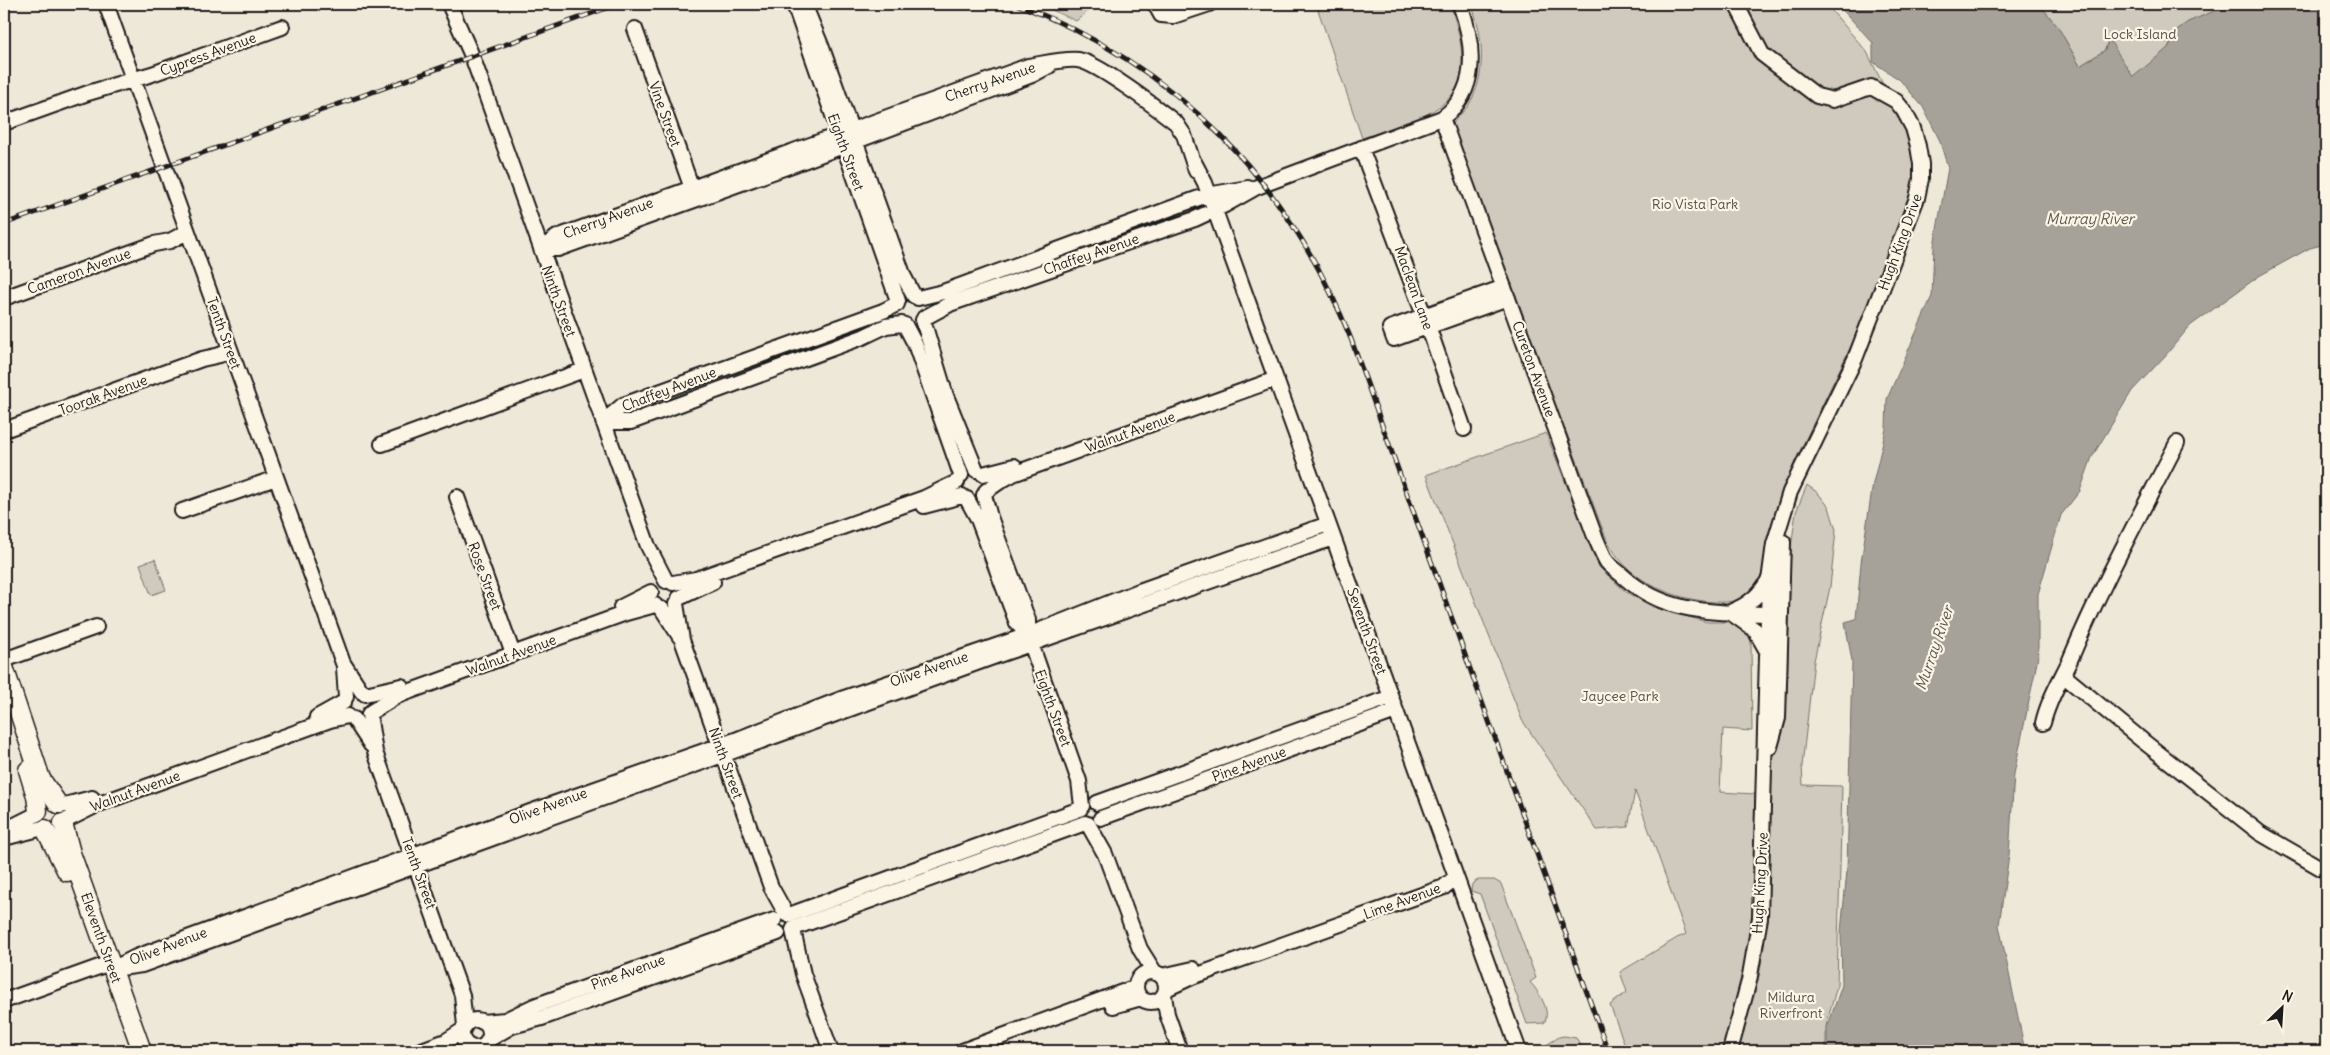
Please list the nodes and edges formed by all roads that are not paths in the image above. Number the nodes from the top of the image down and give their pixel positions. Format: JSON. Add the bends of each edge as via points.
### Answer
{"nodes":[{"id":1,"x":106,"y":4,"type":"edge"},
{"id":2,"x":449,"y":4,"type":"edge"},
{"id":3,"x":458,"y":4,"type":"edge"},
{"id":4,"x":794,"y":4,"type":"edge"},
{"id":5,"x":804,"y":4,"type":"edge"},
{"id":6,"x":1155,"y":4,"type":"edge"},
{"id":7,"x":1209,"y":4,"type":"edge"},
{"id":8,"x":1460,"y":4,"type":"edge"},
{"id":9,"x":1737,"y":4,"type":"edge"},
{"id":10,"x":282,"y":27,"type":"dead end"},
{"id":11,"x":635,"y":29,"type":"dead end"},
{"id":12,"x":472,"y":56,"type":"junction"},
{"id":13,"x":132,"y":77,"type":"junction"},
{"id":14,"x":1442,"y":118,"type":"junction"},
{"id":15,"x":4,"y":123,"type":"edge"},
{"id":16,"x":848,"y":138,"type":"junction"},
{"id":17,"x":1361,"y":148,"type":"junction"},
{"id":18,"x":1257,"y":187,"type":"junction"},
{"id":19,"x":694,"y":193,"type":"junction"},
{"id":20,"x":1206,"y":196,"type":"junction"},
{"id":21,"x":1215,"y":210,"type":"junction"},
{"id":22,"x":1111,"y":231,"type":"junction"},
{"id":23,"x":187,"y":232,"type":"junction"},
{"id":24,"x":1116,"y":245,"type":"junction"},
{"id":25,"x":540,"y":249,"type":"junction"},
{"id":26,"x":1009,"y":268,"type":"junction"},
{"id":27,"x":1014,"y":282,"type":"junction"},
{"id":28,"x":1506,"y":293,"type":"junction"},
{"id":29,"x":916,"y":297,"type":"junction"},
{"id":30,"x":4,"y":298,"type":"edge"},
{"id":31,"x":898,"y":303,"type":"junction"},
{"id":32,"x":923,"y":319,"type":"junction"},
{"id":33,"x":1426,"y":321,"type":"junction"},
{"id":34,"x":904,"y":325,"type":"junction"},
{"id":35,"x":804,"y":340,"type":"junction"},
{"id":36,"x":229,"y":348,"type":"junction"},
{"id":37,"x":810,"y":357,"type":"junction"},
{"id":38,"x":584,"y":370,"type":"junction"},
{"id":39,"x":1275,"y":376,"type":"junction"},
{"id":40,"x":699,"y":377,"type":"junction"},
{"id":41,"x":705,"y":394,"type":"junction"},
{"id":42,"x":602,"y":422,"type":"junction"},
{"id":43,"x":1464,"y":429,"type":"dead end"},
{"id":44,"x":4,"y":430,"type":"edge"},
{"id":45,"x":2177,"y":443,"type":"dead end"},
{"id":46,"x":382,"y":444,"type":"dead end"},
{"id":47,"x":980,"y":472,"type":"junction"},
{"id":48,"x":276,"y":478,"type":"junction"},
{"id":49,"x":959,"y":479,"type":"junction"},
{"id":50,"x":1790,"y":492,"type":"junction"},
{"id":51,"x":985,"y":493,"type":"junction"},
{"id":52,"x":457,"y":497,"type":"dead end"},
{"id":53,"x":965,"y":498,"type":"junction"},
{"id":54,"x":182,"y":512,"type":"dead end"},
{"id":55,"x":1328,"y":524,"type":"junction"},
{"id":56,"x":1333,"y":538,"type":"junction"},
{"id":57,"x":1769,"y":579,"type":"junction"},
{"id":58,"x":660,"y":592,"type":"junction"},
{"id":59,"x":678,"y":601,"type":"junction"},
{"id":60,"x":1729,"y":612,"type":"junction"},
{"id":61,"x":1774,"y":615,"type":"junction"},
{"id":62,"x":96,"y":627,"type":"dead end"},
{"id":63,"x":682,"y":640,"type":"junction"},
{"id":64,"x":1029,"y":640,"type":"junction"},
{"id":65,"x":512,"y":650,"type":"junction"},
{"id":66,"x":1768,"y":652,"type":"junction"},
{"id":67,"x":4,"y":660,"type":"edge"},
{"id":68,"x":343,"y":662,"type":"junction"},
{"id":69,"x":4,"y":667,"type":"edge"},
{"id":70,"x":2063,"y":675,"type":"junction"},
{"id":71,"x":364,"y":693,"type":"junction"},
{"id":72,"x":1391,"y":697,"type":"junction"},
{"id":73,"x":4,"y":702,"type":"edge"},
{"id":74,"x":1372,"y":704,"type":"junction"},
{"id":75,"x":348,"y":709,"type":"junction"},
{"id":76,"x":1396,"y":711,"type":"junction"},
{"id":77,"x":370,"y":713,"type":"junction"},
{"id":78,"x":1376,"y":718,"type":"junction"},
{"id":79,"x":2043,"y":724,"type":"dead end"},
{"id":80,"x":722,"y":751,"type":"junction"},
{"id":81,"x":375,"y":752,"type":"junction"},
{"id":82,"x":1764,"y":771,"type":"junction"},
{"id":83,"x":1112,"y":798,"type":"junction"},
{"id":84,"x":1088,"y":805,"type":"junction"},
{"id":85,"x":1117,"y":812,"type":"junction"},
{"id":86,"x":62,"y":814,"type":"junction"},
{"id":87,"x":41,"y":820,"type":"junction"},
{"id":88,"x":1093,"y":821,"type":"junction"},
{"id":89,"x":4,"y":830,"type":"edge"},
{"id":90,"x":4,"y":838,"type":"edge"},
{"id":91,"x":414,"y":861,"type":"junction"},
{"id":92,"x":2326,"y":871,"type":"edge"},
{"id":93,"x":1456,"y":877,"type":"junction"},
{"id":94,"x":875,"y":891,"type":"junction"},
{"id":95,"x":784,"y":924,"type":"junction"},
{"id":96,"x":1140,"y":949,"type":"junction"},
{"id":97,"x":107,"y":966,"type":"junction"},
{"id":98,"x":663,"y":967,"type":"junction"},
{"id":99,"x":1162,"y":984,"type":"junction"},
{"id":100,"x":1142,"y":991,"type":"junction"},
{"id":101,"x":462,"y":995,"type":"junction"},
{"id":102,"x":4,"y":1001,"type":"edge"},
{"id":103,"x":481,"y":1021,"type":"junction"},
{"id":104,"x":464,"y":1028,"type":"junction"},
{"id":105,"x":488,"y":1045,"type":"edge"},
{"id":106,"x":471,"y":1048,"type":"edge"},
{"id":107,"x":130,"y":1051,"type":"edge"},
{"id":108,"x":142,"y":1051,"type":"edge"},
{"id":109,"x":419,"y":1051,"type":"edge"},
{"id":110,"x":441,"y":1051,"type":"edge"},
{"id":111,"x":831,"y":1051,"type":"edge"},
{"id":112,"x":962,"y":1051,"type":"edge"},
{"id":113,"x":988,"y":1051,"type":"edge"},
{"id":114,"x":1173,"y":1051,"type":"edge"},
{"id":115,"x":1180,"y":1051,"type":"edge"},
{"id":116,"x":1515,"y":1051,"type":"edge"},
{"id":117,"x":1730,"y":1051,"type":"edge"}],
"edges":[{"from":1,"to":13,"type":"street","name":"Tenth Street"},
{"from":2,"to":12,"type":"street","name":"Ninth Street"},
{"from":3,"to":12,"type":"street","name":"Ninth Street"},
{"from":4,"to":16,"type":"street","name":"Eighth Street"},
{"from":5,"to":16,"type":"street","name":"Eighth Street"},
{"from":6,"to":7,"type":"street","via":[[1164,16]]},
{"from":8,"to":14,"type":"street","via":[[1469,41],[1470,74],[1459,102]]},
{"from":9,"to":50,"type":"street","name":"Hugh King Drive","via":[[1762,54],[1818,96],[1833,100],[1871,87],[1896,101],[1913,128],[1920,164],[1917,198],[1855,359]]},
{"from":10,"to":13,"type":"street","name":"Cypress Avenue"},
{"from":11,"to":19,"type":"street","name":"Vine Street"},
{"from":12,"to":25,"type":"street","name":"Ninth Street"},
{"from":13,"to":15,"type":"street","name":"Cypress Avenue"},
{"from":13,"to":23,"type":"street","name":"Tenth Street"},
{"from":14,"to":17,"type":"street","name":"Chaffey Avenue"},
{"from":14,"to":28,"type":"street","name":"Cureton Avenue"},
{"from":16,"to":19,"type":"street","name":"Cherry Avenue"},
{"from":16,"to":20,"type":"street","name":"Cherry Avenue","via":[[1032,75],[1054,63],[1075,60],[1086,63],[1169,117],[1182,129]]},
{"from":16,"to":29,"type":"street","name":"Eighth Street","via":[[904,278]]},
{"from":16,"to":31,"type":"street","name":"Eighth Street"},
{"from":17,"to":18,"type":"street","name":"Chaffey Avenue"},
{"from":17,"to":33,"type":"street","name":"Maclean Lane"},
{"from":18,"to":20,"type":"street","name":"Chaffey Avenue"},
{"from":18,"to":21,"type":"street","name":"Chaffey Avenue"},
{"from":19,"to":25,"type":"street","name":"Cherry Avenue","via":[[558,249]]},
{"from":20,"to":21,"type":"street"},
{"from":20,"to":22,"type":"street","name":"Chaffey Avenue"},
{"from":21,"to":24,"type":"street","name":"Chaffey Avenue"},
{"from":21,"to":39,"type":"street","name":"Seventh Street"},
{"from":22,"to":24,"type":"street"},
{"from":22,"to":26,"type":"street","name":"Chaffey Avenue"},
{"from":23,"to":30,"type":"street","name":"Cameron Avenue","via":[[170,241]]},
{"from":23,"to":36,"type":"street","name":"Tenth Street"},
{"from":24,"to":27,"type":"street","name":"Chaffey Avenue"},
{"from":25,"to":38,"type":"street","name":"Ninth Street"},
{"from":26,"to":27,"type":"street"},
{"from":26,"to":29,"type":"street","name":"Chaffey Avenue","via":[[943,292]]},
{"from":27,"to":32,"type":"street","name":"Chaffey Avenue","via":[[950,304]]},
{"from":28,"to":33,"type":"street"},
{"from":28,"to":60,"type":"street","name":"Cureton Avenue","via":[[1607,562],[1630,582],[1662,602],[1682,608]]},
{"from":29,"to":31,"type":"street","via":[[906,296]]},
{"from":29,"to":32,"type":"street","via":[[925,309]]},
{"from":31,"to":34,"type":"street","via":[[896,317]]},
{"from":31,"to":35,"type":"street","name":"Chaffey Avenue"},
{"from":32,"to":34,"type":"street","via":[[915,326]]},
{"from":32,"to":47,"type":"street","via":[[946,396]]},
{"from":33,"to":43,"type":"street","name":"Maclean Lane"},
{"from":34,"to":37,"type":"street","name":"Chaffey Avenue","via":[[886,326]]},
{"from":34,"to":49,"type":"street","via":[[915,344]]},
{"from":35,"to":37,"type":"street"},
{"from":35,"to":40,"type":"street","name":"Chaffey Avenue"},
{"from":36,"to":44,"type":"street","name":"Toorak Avenue","via":[[220,355]]},
{"from":36,"to":48,"type":"street","name":"Tenth Street"},
{"from":37,"to":41,"type":"street","name":"Chaffey Avenue"},
{"from":38,"to":42,"type":"street","name":"Ninth Street"},
{"from":38,"to":46,"type":"street"},
{"from":39,"to":47,"type":"street","name":"Walnut Avenue","via":[[1004,470]]},
{"from":39,"to":51,"type":"street","name":"Walnut Avenue","via":[[1013,474]]},
{"from":39,"to":55,"type":"street","name":"Seventh Street"},
{"from":40,"to":41,"type":"street"},
{"from":40,"to":42,"type":"street","name":"Chaffey Avenue","via":[[623,405]]},
{"from":41,"to":42,"type":"street","name":"Chaffey Avenue","via":[[631,422]]},
{"from":42,"to":58,"type":"street","name":"Ninth Street","via":[[648,546]]},
{"from":45,"to":70,"type":"street","via":[[2092,609]]},
{"from":47,"to":49,"type":"street","via":[[968,470]]},
{"from":47,"to":51,"type":"street","via":[[987,482]]},
{"from":48,"to":54,"type":"street"},
{"from":48,"to":68,"type":"street","name":"Tenth Street"},
{"from":49,"to":53,"type":"street","via":[[957,488]]},
{"from":49,"to":58,"type":"street","name":"Walnut Avenue","via":[[924,498]]},
{"from":50,"to":57,"type":"street","name":"Hugh King Drive","via":[[1774,544]]},
{"from":50,"to":61,"type":"street","name":"Hugh King Drive"},
{"from":51,"to":53,"type":"street","via":[[976,500]]},
{"from":51,"to":64,"type":"street","name":"Eighth Street","via":[[990,517],[1028,620]]},
{"from":52,"to":65,"type":"street","name":"Rose Street"},
{"from":53,"to":59,"type":"street","via":[[922,507],[706,584]]},
{"from":53,"to":64,"type":"street","name":"Eighth Street","via":[[978,519],[1016,624]]},
{"from":55,"to":56,"type":"street","name":"Seventh Street"},
{"from":55,"to":64,"type":"street","name":"Olive Avenue","via":[[1139,591]]},
{"from":56,"to":64,"type":"street","name":"Olive Avenue"},
{"from":56,"to":72,"type":"street","name":"Seventh Street"},
{"from":57,"to":60,"type":"street","via":[[1754,599]]},
{"from":57,"to":61,"type":"street","name":"Hugh King Drive"},
{"from":58,"to":59,"type":"street","name":"Ninth Street","via":[[678,590]]},
{"from":58,"to":59,"type":"street","via":[[670,608]]},
{"from":58,"to":63,"type":"street","name":"Ninth Street"},
{"from":58,"to":65,"type":"street","name":"Walnut Avenue"},
{"from":59,"to":63,"type":"street","name":"Ninth Street"},
{"from":60,"to":61,"type":"street","name":"Cureton Avenue"},
{"from":60,"to":66,"type":"street","via":[[1754,630]]},
{"from":61,"to":66,"type":"street","name":"Hugh King Drive"},
{"from":61,"to":82,"type":"street","name":"Hugh King Drive","via":[[1778,718]]},
{"from":62,"to":67,"type":"street"},
{"from":63,"to":80,"type":"street","name":"Ninth Street"},
{"from":64,"to":80,"type":"street","name":"Olive Avenue","via":[[844,698]]},
{"from":64,"to":84,"type":"street","name":"Eighth Street"},
{"from":65,"to":71,"type":"street","name":"Walnut Avenue","via":[[395,688]]},
{"from":65,"to":77,"type":"street","name":"Walnut Avenue","via":[[396,696]]},
{"from":66,"to":82,"type":"street","name":"Hugh King Drive"},
{"from":68,"to":71,"type":"street","name":"Tenth Street"},
{"from":68,"to":75,"type":"street","name":"Tenth Street"},
{"from":69,"to":86,"type":"main road","name":"Eleventh Street","via":[[41,779]]},
{"from":70,"to":79,"type":"street","via":[[2047,707]]},
{"from":70,"to":92,"type":"street","via":[[2260,833]]},
{"from":71,"to":75,"type":"street","via":[[354,692]]},
{"from":71,"to":77,"type":"street","via":[[372,704]]},
{"from":72,"to":74,"type":"street","name":"Pine Avenue"},
{"from":72,"to":76,"type":"street","name":"Seventh Street"},
{"from":73,"to":87,"type":"main road","name":"Eleventh Street","via":[[32,782]]},
{"from":74,"to":78,"type":"street"},
{"from":74,"to":83,"type":"street","name":"Pine Avenue"},
{"from":75,"to":77,"type":"street","via":[[362,719]]},
{"from":75,"to":81,"type":"street","name":"Tenth Street"},
{"from":75,"to":86,"type":"street","name":"Walnut Avenue","via":[[314,718],[85,800]]},
{"from":76,"to":78,"type":"street","name":"Pine Avenue"},
{"from":76,"to":93,"type":"street","name":"Seventh Street"},
{"from":77,"to":81,"type":"street","name":"Tenth Street"},
{"from":78,"to":85,"type":"street","name":"Pine Avenue"},
{"from":80,"to":91,"type":"street","name":"Olive Avenue"},
{"from":80,"to":95,"type":"street","name":"Ninth Street"},
{"from":81,"to":91,"type":"street","name":"Tenth Street"},
{"from":82,"to":117,"type":"street","name":"Hugh King Drive","via":[[1760,918],[1749,981]]},
{"from":83,"to":84,"type":"street","name":"Pine Avenue"},
{"from":83,"to":85,"type":"street"},
{"from":84,"to":88,"type":"street","via":[[1102,811]]},
{"from":84,"to":88,"type":"street","via":[[1079,816]]},
{"from":84,"to":94,"type":"street","name":"Pine Avenue"},
{"from":85,"to":88,"type":"street","name":"Pine Avenue"},
{"from":86,"to":87,"type":"main road","via":[[54,830]]},
{"from":86,"to":87,"type":"main road","via":[[49,802],[40,807]]},
{"from":86,"to":97,"type":"main road","name":"Eleventh Street"},
{"from":87,"to":89,"type":"street"},
{"from":87,"to":90,"type":"street"},
{"from":87,"to":97,"type":"main road","name":"Eleventh Street","via":[[63,861]]},
{"from":88,"to":94,"type":"street","name":"Pine Avenue"},
{"from":88,"to":96,"type":"street"},
{"from":91,"to":97,"type":"street","name":"Olive Avenue","via":[[142,965]]},
{"from":91,"to":101,"type":"street","name":"Tenth Street"},
{"from":93,"to":99,"type":"street","name":"Lime Avenue","via":[[1441,879],[1190,970]]},
{"from":93,"to":116,"type":"street","name":"Seventh Street"},
{"from":94,"to":95,"type":"street","name":"Pine Avenue"},
{"from":95,"to":98,"type":"street","name":"Pine Avenue"},
{"from":95,"to":111,"type":"street","name":"Ninth Street"},
{"from":96,"to":99,"type":"street"},
{"from":96,"to":100,"type":"street"},
{"from":97,"to":102,"type":"street","name":"Olive Avenue"},
{"from":97,"to":107,"type":"main road","name":"Eleventh Street"},
{"from":97,"to":108,"type":"main road","name":"Eleventh Street"},
{"from":98,"to":103,"type":"street","name":"Pine Avenue","via":[[534,1006],[511,1018]]},
{"from":98,"to":105,"type":"street","name":"Pine Avenue","via":[[542,1018],[512,1026]]},
{"from":99,"to":100,"type":"street","via":[[1158,1001]]},
{"from":99,"to":100,"type":"street","via":[[1147,972]]},
{"from":99,"to":115,"type":"street","via":[[1167,1014]]},
{"from":100,"to":112,"type":"street"},
{"from":100,"to":113,"type":"street","via":[[1122,1002]]},
{"from":100,"to":114,"type":"street","via":[[1159,1015]]},
{"from":101,"to":103,"type":"street","name":"Tenth Street"},
{"from":101,"to":104,"type":"street","name":"Tenth Street"},
{"from":103,"to":104,"type":"street","via":[[471,1021]]},
{"from":103,"to":105,"type":"street","via":[[490,1032]]},
{"from":104,"to":106,"type":"street","via":[[463,1038]]},
{"from":104,"to":109,"type":"street","via":[[446,1041]]},
{"from":105,"to":106,"type":"street"},
{"from":106,"to":110,"type":"street"}]}
